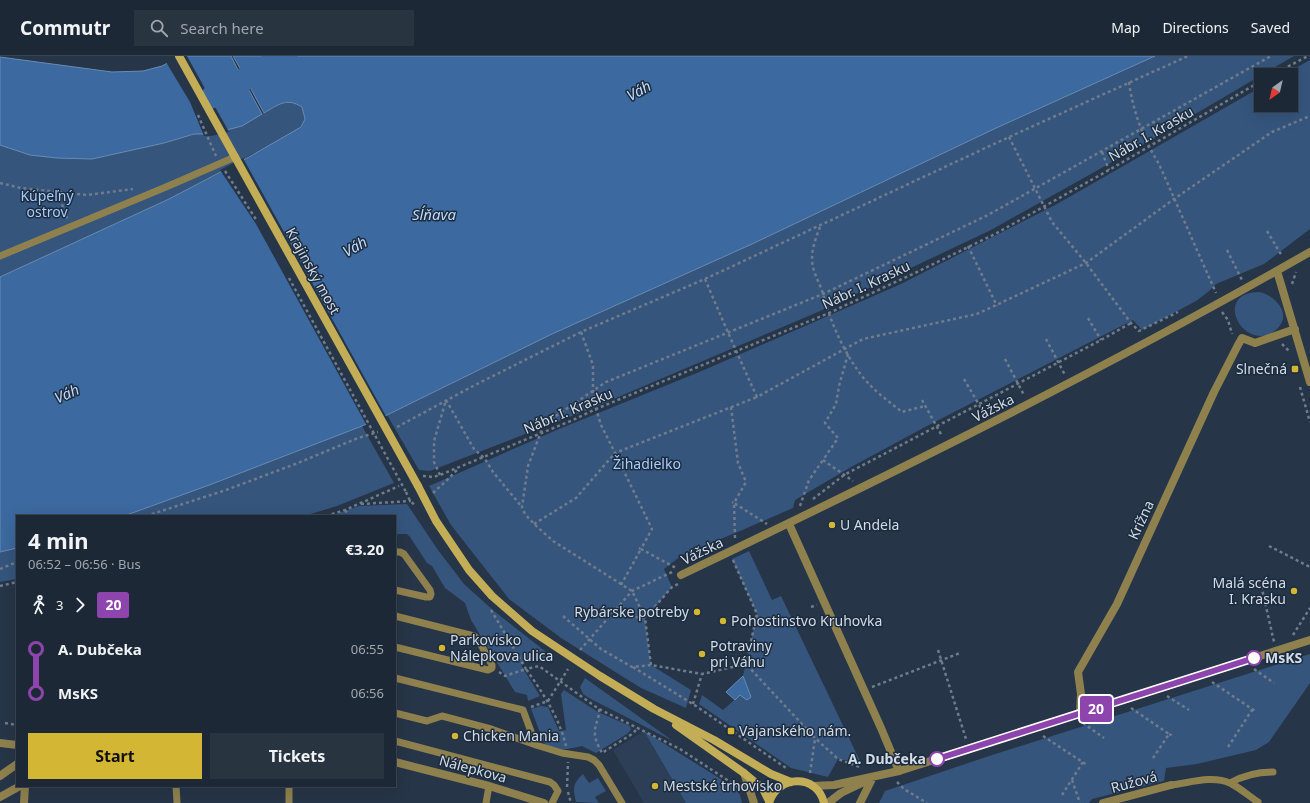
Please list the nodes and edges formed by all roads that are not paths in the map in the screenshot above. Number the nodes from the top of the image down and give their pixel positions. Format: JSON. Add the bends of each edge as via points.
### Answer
{"nodes":[{"id":1,"x":179,"y":56,"type":"edge"},
{"id":2,"x":235,"y":157,"type":"junction"},
{"id":3,"x":1310,"y":252,"type":"edge"},
{"id":4,"x":0,"y":256,"type":"edge"},
{"id":5,"x":1277,"y":271,"type":"junction"},
{"id":6,"x":1295,"y":329,"type":"junction"},
{"id":7,"x":1310,"y":382,"type":"edge"},
{"id":8,"x":789,"y":524,"type":"junction"},
{"id":9,"x":396,"y":552,"type":"edge"},
{"id":10,"x":680,"y":576,"type":"road end"},
{"id":11,"x":396,"y":590,"type":"edge"},
{"id":12,"x":396,"y":616,"type":"edge"},
{"id":13,"x":1310,"y":640,"type":"edge"},
{"id":14,"x":396,"y":647,"type":"edge"},
{"id":15,"x":396,"y":678,"type":"edge"},
{"id":16,"x":654,"y":709,"type":"junction"},
{"id":17,"x":396,"y":713,"type":"edge"},
{"id":18,"x":1080,"y":714,"type":"junction"},
{"id":19,"x":396,"y":741,"type":"edge"},
{"id":20,"x":0,"y":743,"type":"edge"},
{"id":21,"x":16,"y":745,"type":"edge"},
{"id":22,"x":536,"y":745,"type":"junction"},
{"id":23,"x":396,"y":762,"type":"edge"},
{"id":24,"x":16,"y":765,"type":"edge"},
{"id":25,"x":895,"y":772,"type":"junction"},
{"id":26,"x":1273,"y":772,"type":"dead end"},
{"id":27,"x":744,"y":773,"type":"junction"},
{"id":28,"x":0,"y":776,"type":"edge"},
{"id":29,"x":873,"y":777,"type":"junction"},
{"id":30,"x":791,"y":782,"type":"junction"},
{"id":31,"x":1230,"y":783,"type":"junction"},
{"id":32,"x":1171,"y":785,"type":"joint"},
{"id":33,"x":489,"y":786,"type":"junction"},
{"id":34,"x":813,"y":786,"type":"junction"},
{"id":35,"x":19,"y":787,"type":"edge"},
{"id":36,"x":21,"y":787,"type":"edge"},
{"id":37,"x":176,"y":787,"type":"edge"},
{"id":38,"x":289,"y":787,"type":"edge"},
{"id":39,"x":0,"y":797,"type":"edge"},
{"id":40,"x":1249,"y":800,"type":"edge"},
{"id":41,"x":769,"y":802,"type":"edge"},
{"id":42,"x":1258,"y":802,"type":"edge"},
{"id":43,"x":24,"y":803,"type":"edge"},
{"id":44,"x":176,"y":803,"type":"edge"},
{"id":45,"x":289,"y":803,"type":"edge"},
{"id":46,"x":486,"y":803,"type":"edge"},
{"id":47,"x":544,"y":803,"type":"edge"},
{"id":48,"x":552,"y":803,"type":"edge"},
{"id":49,"x":622,"y":803,"type":"edge"},
{"id":50,"x":754,"y":803,"type":"edge"},
{"id":51,"x":824,"y":803,"type":"edge"},
{"id":52,"x":828,"y":803,"type":"edge"},
{"id":53,"x":860,"y":803,"type":"edge"},
{"id":54,"x":1103,"y":803,"type":"edge"}],
"edges":[{"from":1,"to":2,"type":"main road","name":"Krajinský most"},
{"from":2,"to":4,"type":"lane"},
{"from":2,"to":16,"type":"main road","name":"Krajinský most","bridge":true,"via":[[418,486],[427,496],[436,521],[459,557],[504,608],[548,643]]},
{"from":3,"to":5,"type":"street","name":"Vážska"},
{"from":5,"to":6,"type":"street"},
{"from":5,"to":8,"type":"street","name":"Vážska","via":[[990,424]]},
{"from":6,"to":7,"type":"street"},
{"from":6,"to":18,"type":"street","name":"Krížna","via":[[1254,343],[1240,341],[1117,604],[1078,672]]},
{"from":8,"to":10,"type":"street","name":"Vážska"},
{"from":8,"to":25,"type":"street","via":[[864,690]]},
{"from":9,"to":11,"type":"lane","via":[[404,554],[431,594],[430,597],[426,597]]},
{"from":12,"to":14,"type":"lane","via":[[474,636],[478,639],[492,668],[488,670]]},
{"from":13,"to":18,"type":"street"},
{"from":15,"to":22,"type":"lane","via":[[523,710]]},
{"from":16,"to":27,"type":"main road"},
{"from":16,"to":30,"type":"main road","via":[[714,740],[771,774]]},
{"from":17,"to":22,"type":"lane","via":[[427,721],[442,716],[491,729]]},
{"from":18,"to":25,"type":"street"},
{"from":19,"to":48,"type":"lane","via":[[550,782],[558,791]]},
{"from":20,"to":21,"type":"street"},
{"from":22,"to":49,"type":"lane","via":[[594,760]]},
{"from":23,"to":33,"type":"street","name":"Nálepkova"},
{"from":24,"to":28,"type":"street"},
{"from":25,"to":29,"type":"street"},
{"from":26,"to":31,"type":"lane","via":[[1258,772]]},
{"from":27,"to":41,"type":"main road","via":[[763,789]]},
{"from":27,"to":50,"type":"street"},
{"from":29,"to":34,"type":"street","via":[[834,785]]},
{"from":29,"to":52,"type":"street","via":[[841,793]]},
{"from":29,"to":53,"type":"street"},
{"from":30,"to":34,"type":"main road","via":[[799,781]]},
{"from":30,"to":41,"type":"main road","via":[[778,788]]},
{"from":31,"to":32,"type":"lane","via":[[1210,780]]},
{"from":31,"to":40,"type":"lane"},
{"from":32,"to":54,"type":"street","name":"Ružová"},
{"from":33,"to":46,"type":"lane"},
{"from":33,"to":47,"type":"street","name":"Nálepkova"},
{"from":34,"to":51,"type":"main road"},
{"from":35,"to":39,"type":"street"},
{"from":36,"to":43,"type":"street"},
{"from":37,"to":44,"type":"lane"},
{"from":38,"to":45,"type":"lane"},
{"from":40,"to":42,"type":"lane"}]}
